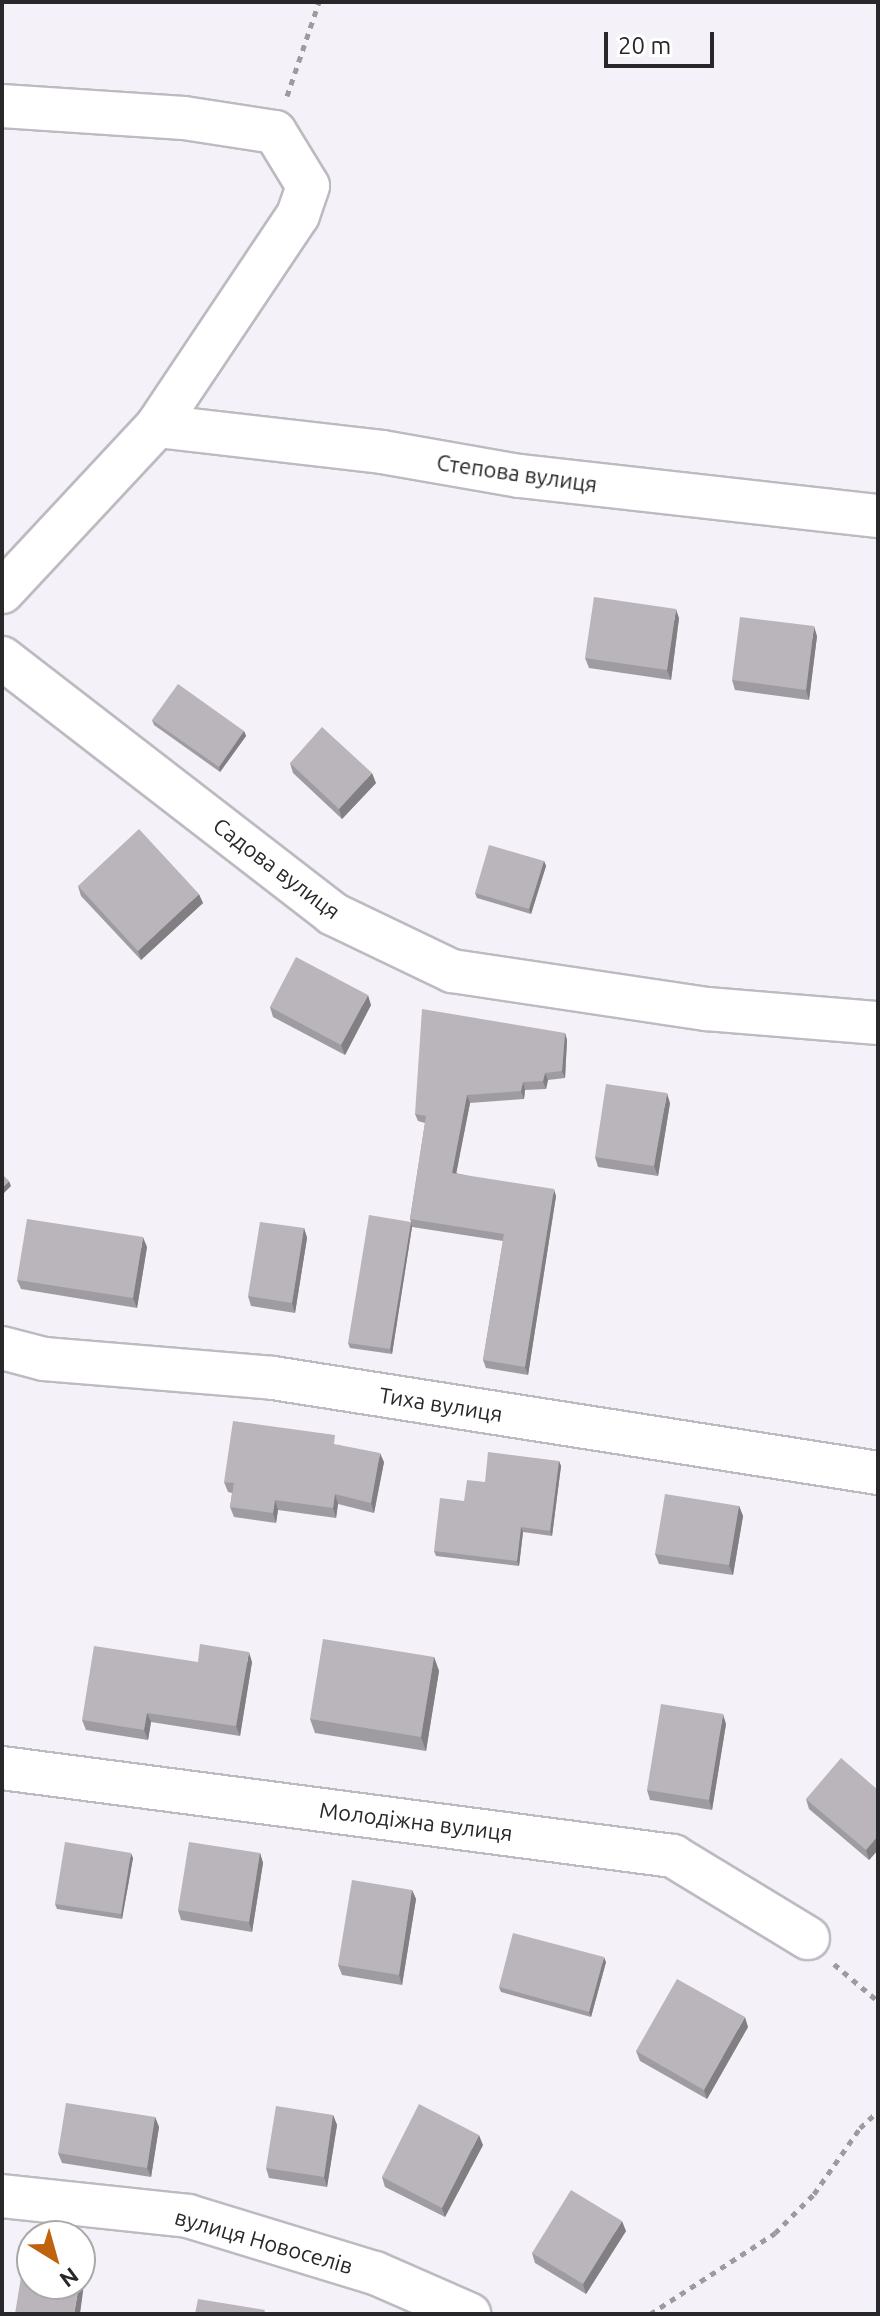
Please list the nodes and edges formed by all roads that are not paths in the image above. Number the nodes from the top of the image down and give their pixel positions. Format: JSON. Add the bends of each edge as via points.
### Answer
{"nodes":[{"id":1,"x":2,"y":106,"type":"edge"},
{"id":2,"x":157,"y":426,"type":"junction"},
{"id":3,"x":878,"y":516,"type":"edge"},
{"id":4,"x":2,"y":592,"type":"edge"},
{"id":5,"x":2,"y":658,"type":"edge"},
{"id":6,"x":878,"y":1023,"type":"edge"},
{"id":7,"x":2,"y":1348,"type":"edge"},
{"id":8,"x":878,"y":1473,"type":"edge"},
{"id":9,"x":2,"y":1768,"type":"edge"},
{"id":10,"x":808,"y":1938,"type":"road end"},
{"id":11,"x":2,"y":2196,"type":"edge"},
{"id":12,"x":469,"y":2314,"type":"edge"}],
"edges":[{"from":1,"to":2,"type":"street","via":[[184,118],[275,132],[308,186],[298,215]]},
{"from":2,"to":3,"type":"street","name":"Степова вулиця","via":[[382,452],[520,476]]},
{"from":2,"to":4,"type":"street"},
{"from":5,"to":6,"type":"street","name":"Садова вулиця","via":[[333,914],[452,971],[707,1009]]},
{"from":7,"to":8,"type":"street","name":"Тиха вулиця","via":[[44,1359],[273,1378]]},
{"from":9,"to":10,"type":"street","name":"Молодіжна вулиця","via":[[673,1856]]},
{"from":11,"to":12,"type":"street","name":"вулиця Новоселів","via":[[188,2216],[375,2273]]}]}
